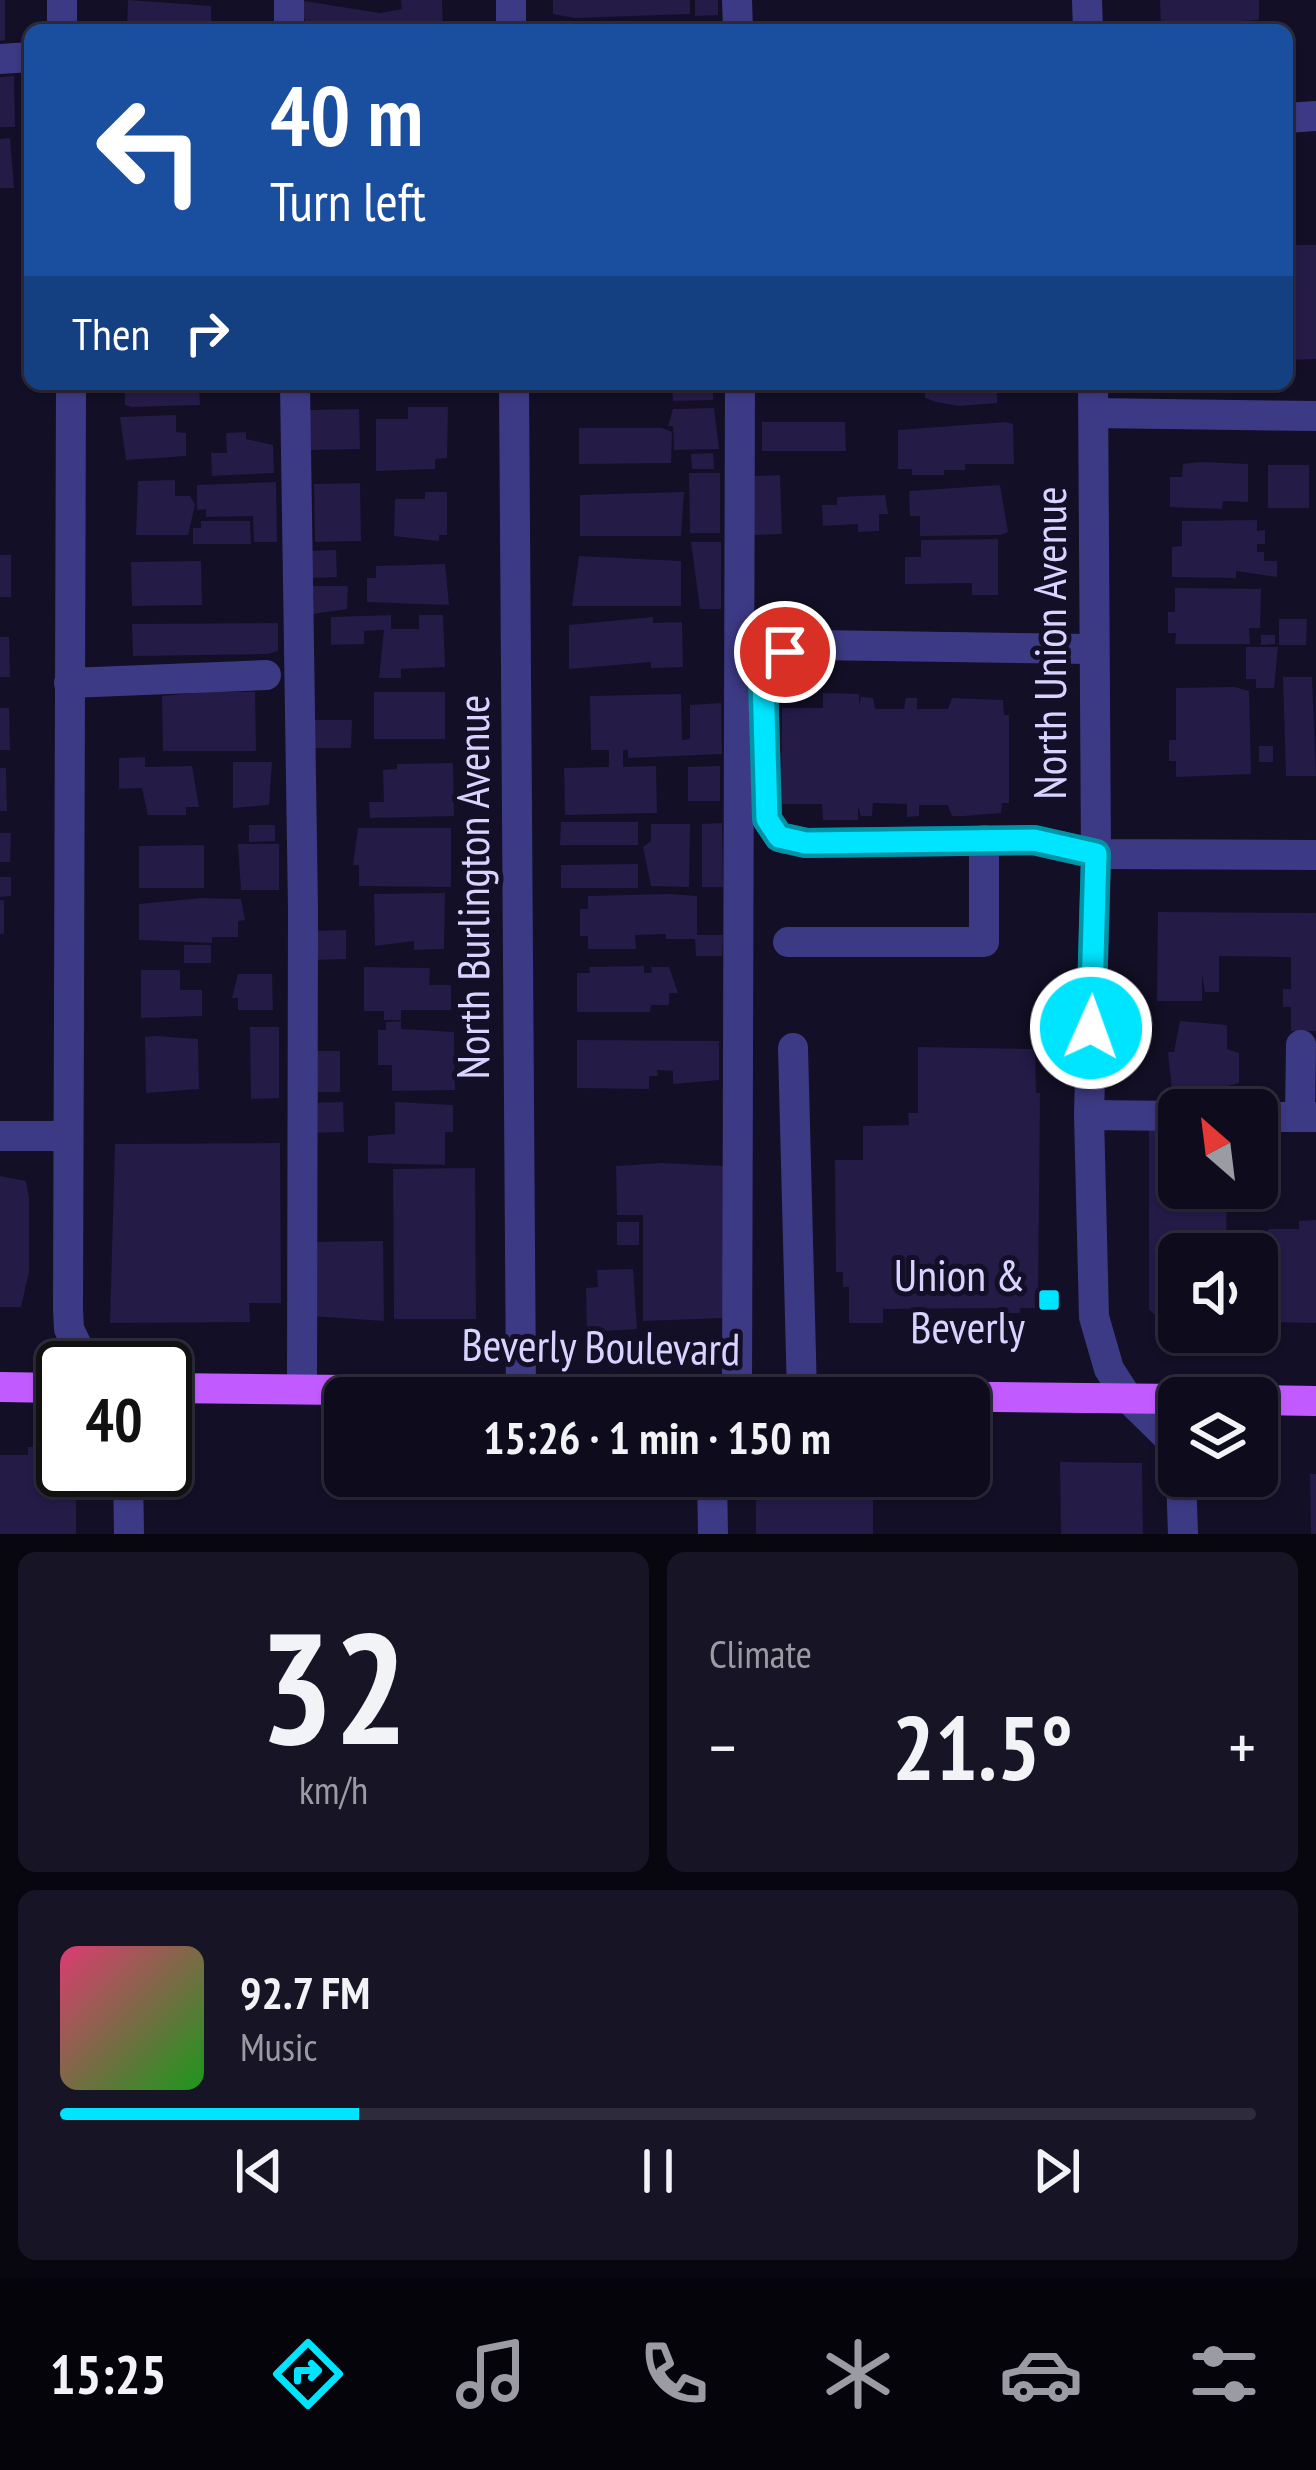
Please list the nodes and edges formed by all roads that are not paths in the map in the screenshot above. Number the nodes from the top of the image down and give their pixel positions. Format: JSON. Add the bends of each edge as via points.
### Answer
{"nodes":[{"id":1,"x":71,"y":390,"type":"edge"},
{"id":2,"x":295,"y":390,"type":"edge"},
{"id":3,"x":514,"y":390,"type":"edge"},
{"id":4,"x":740,"y":390,"type":"edge"},
{"id":5,"x":1094,"y":399,"type":"edge"},
{"id":6,"x":1316,"y":416,"type":"edge"},
{"id":7,"x":1091,"y":649,"type":"junction"},
{"id":8,"x":266,"y":675,"type":"dead end"},
{"id":9,"x":69,"y":683,"type":"junction"},
{"id":10,"x":984,"y":840,"type":"junction"},
{"id":11,"x":1096,"y":854,"type":"junction"},
{"id":12,"x":1316,"y":855,"type":"edge"},
{"id":13,"x":788,"y":942,"type":"dead end"},
{"id":14,"x":1301,"y":1046,"type":"dead end"},
{"id":15,"x":793,"y":1048,"type":"dead end"},
{"id":16,"x":1089,"y":1114,"type":"junction"},
{"id":17,"x":1158,"y":1116,"type":"edge"},
{"id":18,"x":1308,"y":1117,"type":"edge"},
{"id":19,"x":0,"y":1136,"type":"edge"},
{"id":20,"x":67,"y":1136,"type":"junction"},
{"id":21,"x":75,"y":1341,"type":"edge"},
{"id":22,"x":521,"y":1377,"type":"edge"},
{"id":23,"x":720,"y":1377,"type":"edge"},
{"id":24,"x":802,"y":1377,"type":"edge"},
{"id":25,"x":0,"y":1387,"type":"edge"},
{"id":26,"x":36,"y":1388,"type":"edge"},
{"id":27,"x":192,"y":1388,"type":"edge"},
{"id":28,"x":302,"y":1388,"type":"junction"},
{"id":29,"x":324,"y":1388,"type":"edge"},
{"id":30,"x":990,"y":1396,"type":"edge"},
{"id":31,"x":1127,"y":1397,"type":"junction"},
{"id":32,"x":1158,"y":1398,"type":"edge"},
{"id":33,"x":1278,"y":1400,"type":"edge"},
{"id":34,"x":1316,"y":1401,"type":"edge"},
{"id":35,"x":1158,"y":1427,"type":"edge"},
{"id":36,"x":128,"y":1497,"type":"edge"},
{"id":37,"x":712,"y":1497,"type":"edge"},
{"id":38,"x":1182,"y":1497,"type":"edge"},
{"id":39,"x":129,"y":1534,"type":"edge"},
{"id":40,"x":713,"y":1534,"type":"edge"},
{"id":41,"x":1183,"y":1534,"type":"edge"}],
"edges":[{"from":1,"to":9,"type":"street"},
{"from":2,"to":28,"type":"street"},
{"from":3,"to":22,"type":"street","name":"North Burlington Avenue"},
{"from":4,"to":23,"type":"street"},
{"from":5,"to":6,"type":"street"},
{"from":5,"to":7,"type":"street","name":"North Union Avenue"},
{"from":7,"to":10,"type":"street","via":[[813,645],[785,652],[763,679],[767,819],[779,837]]},
{"from":7,"to":11,"type":"street","name":"North Union Avenue"},
{"from":8,"to":9,"type":"street"},
{"from":9,"to":20,"type":"street"},
{"from":10,"to":11,"type":"street","via":[[1034,840]]},
{"from":10,"to":13,"type":"street","via":[[985,942]]},
{"from":11,"to":12,"type":"street"},
{"from":11,"to":16,"type":"street","name":"North Union Avenue"},
{"from":14,"to":18,"type":"street"},
{"from":15,"to":24,"type":"street"},
{"from":16,"to":17,"type":"street"},
{"from":16,"to":31,"type":"street","name":"North Union Avenue","via":[[1094,1318],[1108,1369]]},
{"from":19,"to":20,"type":"street"},
{"from":20,"to":21,"type":"street"},
{"from":25,"to":26,"type":"main road"},
{"from":27,"to":28,"type":"main road","name":"Beverly Boulevard"},
{"from":28,"to":29,"type":"main road","name":"Beverly Boulevard"},
{"from":30,"to":31,"type":"main road","name":"Beverly Boulevard"},
{"from":31,"to":32,"type":"main road","name":"Beverly Boulevard"},
{"from":31,"to":35,"type":"street","name":"North Union Avenue"},
{"from":33,"to":34,"type":"main road"},
{"from":36,"to":39,"type":"street"},
{"from":37,"to":40,"type":"street"},
{"from":38,"to":41,"type":"street"}]}
